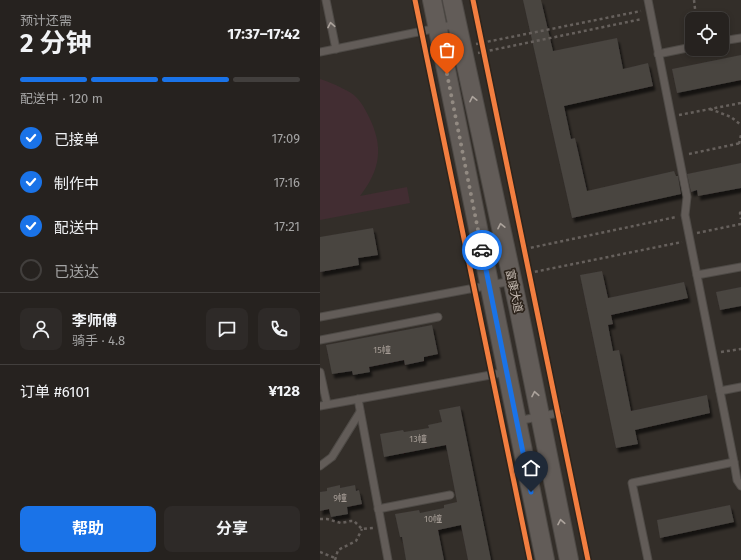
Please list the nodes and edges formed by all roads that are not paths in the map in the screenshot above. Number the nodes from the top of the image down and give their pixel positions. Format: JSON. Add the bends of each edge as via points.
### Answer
{"nodes":[{"id":1,"x":326,"y":0,"type":"edge"},
{"id":2,"x":432,"y":0,"type":"edge"},
{"id":3,"x":452,"y":0,"type":"edge"},
{"id":4,"x":648,"y":0,"type":"edge"},
{"id":5,"x":458,"y":24,"type":"junction"},
{"id":6,"x":438,"y":28,"type":"junction"},
{"id":7,"x":741,"y":38,"type":"edge"},
{"id":8,"x":729,"y":40,"type":"edge"},
{"id":9,"x":685,"y":48,"type":"edge"},
{"id":10,"x":336,"y":49,"type":"junction"},
{"id":11,"x":320,"y":52,"type":"edge"},
{"id":12,"x":658,"y":54,"type":"junction"},
{"id":13,"x":741,"y":267,"type":"edge"},
{"id":14,"x":697,"y":275,"type":"junction"},
{"id":15,"x":512,"y":281,"type":"junction"},
{"id":16,"x":489,"y":285,"type":"junction"},
{"id":17,"x":320,"y":317,"type":"edge"},
{"id":18,"x":438,"y":317,"type":"dead end"},
{"id":19,"x":320,"y":340,"type":"edge"},
{"id":20,"x":320,"y":372,"type":"edge"},
{"id":21,"x":507,"y":372,"type":"junction"},
{"id":22,"x":741,"y":387,"type":"edge"},
{"id":23,"x":720,"y":391,"type":"junction"},
{"id":24,"x":358,"y":399,"type":"junction"},
{"id":25,"x":323,"y":405,"type":"edge"},
{"id":26,"x":360,"y":412,"type":"junction"},
{"id":27,"x":558,"y":413,"type":"dead end"},
{"id":28,"x":540,"y":416,"type":"junction"},
{"id":29,"x":517,"y":421,"type":"junction"},
{"id":30,"x":734,"y":462,"type":"junction"},
{"id":31,"x":320,"y":466,"type":"edge"},
{"id":32,"x":741,"y":486,"type":"edge"},
{"id":33,"x":450,"y":495,"type":"dead end"},
{"id":34,"x":378,"y":509,"type":"junction"},
{"id":35,"x":388,"y":560,"type":"edge"},
{"id":36,"x":546,"y":560,"type":"edge"},
{"id":37,"x":569,"y":560,"type":"edge"},
{"id":38,"x":648,"y":560,"type":"edge"}],
"edges":[{"from":10,"to":1,"type":"lane","one_way":true},
{"from":2,"to":6,"type":"street","name":"富康大道"},
{"from":3,"to":5,"type":"street","name":"富康大道"},
{"from":4,"to":12,"type":"lane"},
{"from":5,"to":6,"type":"lane"},
{"from":15,"to":5,"type":"street","name":"富康大道","one_way":true},
{"from":6,"to":10,"type":"lane"},
{"from":6,"to":16,"type":"street","name":"富康大道"},
{"from":7,"to":8,"type":"lane"},
{"from":9,"to":12,"type":"lane"},
{"from":10,"to":11,"type":"lane"},
{"from":12,"to":14,"type":"lane","via":[[686,197],[685,215]]},
{"from":13,"to":14,"type":"lane"},
{"from":14,"to":23,"type":"lane"},
{"from":15,"to":16,"type":"lane"},
{"from":28,"to":15,"type":"street","name":"富康大道","one_way":true},
{"from":16,"to":17,"type":"lane"},
{"from":16,"to":21,"type":"street","name":"富康大道"},
{"from":18,"to":19,"type":"lane"},
{"from":20,"to":25,"type":"lane"},
{"from":21,"to":24,"type":"lane"},
{"from":21,"to":29,"type":"street","name":"富康大道"},
{"from":22,"to":23,"type":"lane"},
{"from":23,"to":30,"type":"lane"},
{"from":24,"to":25,"type":"lane"},
{"from":24,"to":26,"type":"lane"},
{"from":26,"to":31,"type":"lane","via":[[332,457]]},
{"from":26,"to":34,"type":"lane"},
{"from":27,"to":28,"type":"lane"},
{"from":28,"to":29,"type":"lane"},
{"from":37,"to":28,"type":"street","name":"富康大道","one_way":true},
{"from":29,"to":36,"type":"street","name":"富康大道"},
{"from":30,"to":32,"type":"lane","via":[[737,480]]},
{"from":30,"to":38,"type":"lane","via":[[632,482]]},
{"from":33,"to":34,"type":"lane"},
{"from":34,"to":35,"type":"lane"}]}
